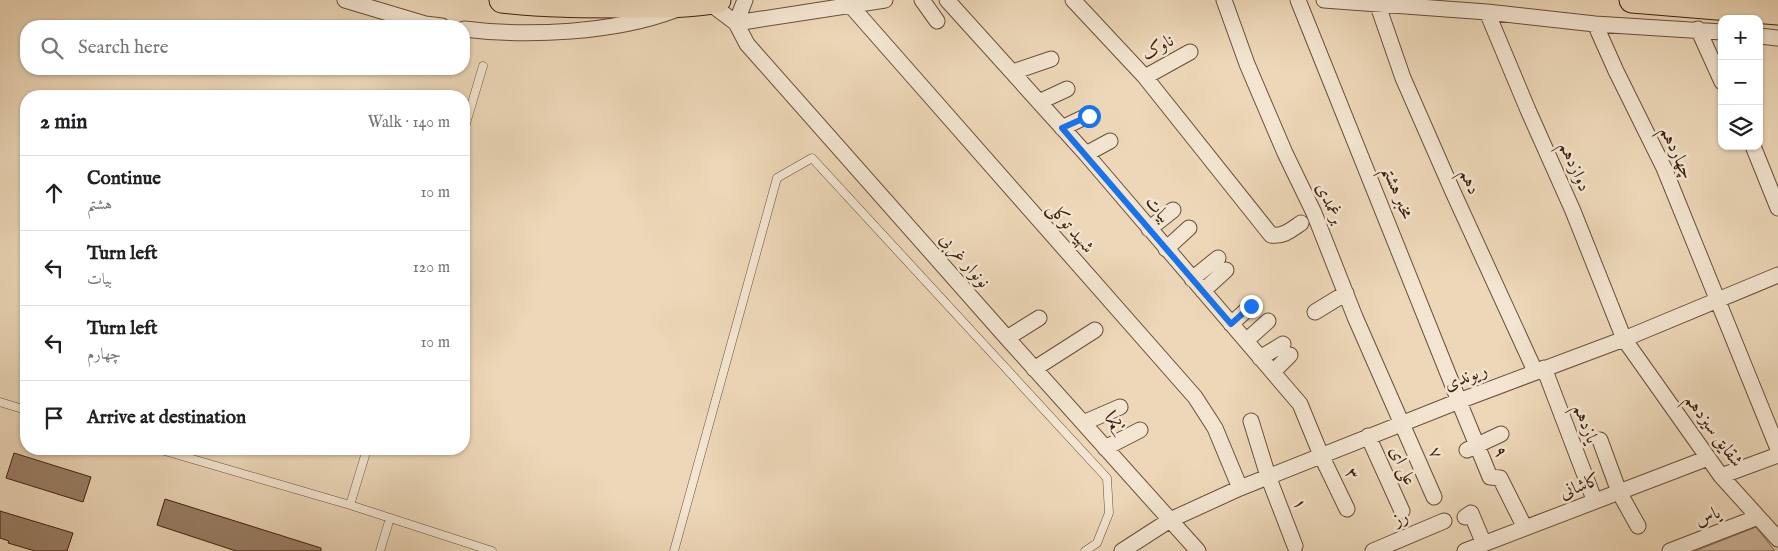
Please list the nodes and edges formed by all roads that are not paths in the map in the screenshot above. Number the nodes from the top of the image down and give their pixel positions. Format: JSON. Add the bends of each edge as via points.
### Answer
{"nodes":[{"id":1,"x":345,"y":0,"type":"edge"},
{"id":2,"x":502,"y":0,"type":"edge"},
{"id":3,"x":745,"y":0,"type":"edge"},
{"id":4,"x":886,"y":0,"type":"edge"},
{"id":5,"x":922,"y":0,"type":"edge"},
{"id":6,"x":947,"y":0,"type":"edge"},
{"id":7,"x":1073,"y":0,"type":"edge"},
{"id":8,"x":1224,"y":0,"type":"edge"},
{"id":9,"x":1298,"y":0,"type":"edge"},
{"id":10,"x":1324,"y":0,"type":"edge"},
{"id":11,"x":1632,"y":0,"type":"edge"},
{"id":12,"x":705,"y":2,"type":"edge"},
{"id":13,"x":1377,"y":3,"type":"junction"},
{"id":14,"x":851,"y":6,"type":"junction"},
{"id":15,"x":1488,"y":12,"type":"junction"},
{"id":16,"x":1778,"y":12,"type":"edge"},
{"id":17,"x":412,"y":20,"type":"edge"},
{"id":18,"x":937,"y":21,"type":"dead end"},
{"id":19,"x":736,"y":22,"type":"junction"},
{"id":20,"x":1595,"y":24,"type":"junction"},
{"id":21,"x":470,"y":29,"type":"edge"},
{"id":22,"x":1698,"y":29,"type":"junction"},
{"id":23,"x":1718,"y":32,"type":"edge"},
{"id":24,"x":1763,"y":36,"type":"edge"},
{"id":25,"x":1778,"y":38,"type":"edge"},
{"id":26,"x":1190,"y":52,"type":"dead end"},
{"id":27,"x":1051,"y":59,"type":"dead end"},
{"id":28,"x":483,"y":66,"type":"dead end"},
{"id":29,"x":1014,"y":72,"type":"junction"},
{"id":30,"x":1718,"y":73,"type":"edge"},
{"id":31,"x":1144,"y":78,"type":"junction"},
{"id":32,"x":1067,"y":88,"type":"dead end"},
{"id":33,"x":1039,"y":102,"type":"junction"},
{"id":34,"x":470,"y":110,"type":"edge"},
{"id":35,"x":1089,"y":116,"type":"dead end"},
{"id":36,"x":1062,"y":128,"type":"junction"},
{"id":37,"x":1110,"y":142,"type":"dead end"},
{"id":38,"x":1755,"y":150,"type":"edge"},
{"id":39,"x":1086,"y":154,"type":"junction"},
{"id":40,"x":1778,"y":208,"type":"edge"},
{"id":41,"x":1173,"y":210,"type":"dead end"},
{"id":42,"x":1301,"y":223,"type":"dead end"},
{"id":43,"x":1189,"y":228,"type":"dead end"},
{"id":44,"x":1149,"y":229,"type":"junction"},
{"id":45,"x":1166,"y":249,"type":"junction"},
{"id":46,"x":1778,"y":275,"type":"edge"},
{"id":47,"x":1192,"y":279,"type":"junction"},
{"id":48,"x":1203,"y":291,"type":"junction"},
{"id":49,"x":1346,"y":292,"type":"junction"},
{"id":50,"x":1717,"y":300,"type":"junction"},
{"id":51,"x":1251,"y":306,"type":"dead end"},
{"id":52,"x":1315,"y":312,"type":"dead end"},
{"id":53,"x":1039,"y":318,"type":"dead end"},
{"id":54,"x":1268,"y":321,"type":"dead end"},
{"id":55,"x":1231,"y":324,"type":"junction"},
{"id":56,"x":1095,"y":330,"type":"dead end"},
{"id":57,"x":1007,"y":338,"type":"junction"},
{"id":58,"x":1624,"y":339,"type":"junction"},
{"id":59,"x":1246,"y":341,"type":"junction"},
{"id":60,"x":1260,"y":358,"type":"junction"},
{"id":61,"x":1034,"y":368,"type":"junction"},
{"id":62,"x":1540,"y":370,"type":"junction"},
{"id":63,"x":1273,"y":372,"type":"junction"},
{"id":64,"x":0,"y":402,"type":"edge"},
{"id":65,"x":1461,"y":405,"type":"junction"},
{"id":66,"x":1120,"y":407,"type":"dead end"},
{"id":67,"x":20,"y":408,"type":"edge"},
{"id":68,"x":1252,"y":421,"type":"dead end"},
{"id":69,"x":1083,"y":423,"type":"junction"},
{"id":70,"x":1401,"y":424,"type":"junction"},
{"id":71,"x":1140,"y":430,"type":"dead end"},
{"id":72,"x":1501,"y":434,"type":"dead end"},
{"id":73,"x":1368,"y":436,"type":"junction"},
{"id":74,"x":1600,"y":440,"type":"dead end"},
{"id":75,"x":1105,"y":448,"type":"junction"},
{"id":76,"x":1472,"y":448,"type":"junction"},
{"id":77,"x":1778,"y":449,"type":"edge"},
{"id":78,"x":179,"y":455,"type":"edge"},
{"id":79,"x":365,"y":455,"type":"edge"},
{"id":80,"x":1321,"y":455,"type":"junction"},
{"id":81,"x":1778,"y":455,"type":"edge"},
{"id":82,"x":1708,"y":458,"type":"junction"},
{"id":83,"x":1268,"y":476,"type":"junction"},
{"id":84,"x":1720,"y":476,"type":"junction"},
{"id":85,"x":1240,"y":488,"type":"junction"},
{"id":86,"x":1619,"y":492,"type":"junction"},
{"id":87,"x":1592,"y":494,"type":"dead end"},
{"id":88,"x":1434,"y":498,"type":"dead end"},
{"id":89,"x":350,"y":505,"type":"junction"},
{"id":90,"x":1347,"y":509,"type":"dead end"},
{"id":91,"x":1402,"y":512,"type":"dead end"},
{"id":92,"x":1465,"y":517,"type":"dead end"},
{"id":93,"x":1758,"y":517,"type":"junction"},
{"id":94,"x":390,"y":518,"type":"junction"},
{"id":95,"x":1170,"y":520,"type":"junction"},
{"id":96,"x":1444,"y":521,"type":"dead end"},
{"id":97,"x":1638,"y":526,"type":"dead end"},
{"id":98,"x":1525,"y":528,"type":"junction"},
{"id":99,"x":1778,"y":539,"type":"edge"},
{"id":100,"x":1484,"y":544,"type":"junction"},
{"id":101,"x":1295,"y":546,"type":"dead end"},
{"id":102,"x":380,"y":551,"type":"edge"},
{"id":103,"x":492,"y":551,"type":"edge"},
{"id":104,"x":674,"y":551,"type":"edge"},
{"id":105,"x":1085,"y":551,"type":"edge"},
{"id":106,"x":1122,"y":551,"type":"edge"},
{"id":107,"x":1198,"y":551,"type":"edge"},
{"id":108,"x":1373,"y":551,"type":"edge"},
{"id":109,"x":1465,"y":551,"type":"edge"},
{"id":110,"x":1670,"y":551,"type":"edge"}],
"edges":[{"from":1,"to":17,"type":"street"},
{"from":2,"to":12,"type":"main road","via":[[538,5]]},
{"from":3,"to":19,"type":"street"},
{"from":4,"to":14,"type":"street"},
{"from":5,"to":18,"type":"street"},
{"from":6,"to":29,"type":"street","name":"بیات"},
{"from":7,"to":31,"type":"street","name":"برغمدی"},
{"from":8,"to":49,"type":"street","name":"برغمدی","via":[[1254,82]]},
{"from":9,"to":65,"type":"street","name":"مخبر هشتم"},
{"from":10,"to":13,"type":"street"},
{"from":11,"to":16,"type":"main road"},
{"from":12,"to":19,"type":"street"},
{"from":12,"to":21,"type":"street","via":[[655,18],[601,28],[507,32]]},
{"from":13,"to":15,"type":"street"},
{"from":13,"to":62,"type":"street","name":"دهم","via":[[1403,78],[1453,192]]},
{"from":14,"to":19,"type":"street"},
{"from":14,"to":85,"type":"street","name":"شهید توکلی","via":[[1195,397],[1215,428]]},
{"from":15,"to":20,"type":"street"},
{"from":15,"to":58,"type":"street","name":"دوازدهم"},
{"from":19,"to":57,"type":"street","name":"نونوار غربی","via":[[747,44]]},
{"from":20,"to":22,"type":"street"},
{"from":20,"to":50,"type":"street","name":"چهاردهم","via":[[1664,168]]},
{"from":22,"to":23,"type":"street"},
{"from":22,"to":30,"type":"street"},
{"from":24,"to":25,"type":"street"},
{"from":26,"to":31,"type":"street","name":"ناوک"},
{"from":27,"to":29,"type":"street"},
{"from":28,"to":34,"type":"lane"},
{"from":29,"to":33,"type":"street","name":"بیات"},
{"from":31,"to":42,"type":"street","name":"برغمدی","via":[[1271,235],[1284,234]]},
{"from":32,"to":33,"type":"street"},
{"from":33,"to":36,"type":"street","name":"بیات"},
{"from":35,"to":36,"type":"street"},
{"from":36,"to":39,"type":"street","name":"بیات"},
{"from":37,"to":39,"type":"street"},
{"from":38,"to":40,"type":"street"},
{"from":39,"to":44,"type":"street","name":"بیات"},
{"from":41,"to":44,"type":"street"},
{"from":43,"to":45,"type":"street"},
{"from":44,"to":45,"type":"street","name":"بیات"},
{"from":45,"to":47,"type":"street","name":"بیات"},
{"from":46,"to":50,"type":"street","name":"ریوندی"},
{"from":47,"to":48,"type":"street","name":"بیات"},
{"from":47,"to":48,"type":"street","via":[[1222,264]]},
{"from":48,"to":55,"type":"street","name":"بیات"},
{"from":49,"to":52,"type":"street"},
{"from":49,"to":70,"type":"street","name":"برغمدی"},
{"from":50,"to":58,"type":"street","name":"ریوندی"},
{"from":50,"to":77,"type":"street","name":"چهاردهم"},
{"from":51,"to":55,"type":"street"},
{"from":53,"to":57,"type":"street"},
{"from":54,"to":59,"type":"street"},
{"from":55,"to":59,"type":"street","name":"بیات"},
{"from":56,"to":61,"type":"street"},
{"from":57,"to":61,"type":"street","name":"نونوار غربی"},
{"from":58,"to":62,"type":"street","name":"ریوندی"},
{"from":58,"to":82,"type":"street","name":"شقایق سیزدهم"},
{"from":59,"to":60,"type":"street","name":"بیات"},
{"from":60,"to":63,"type":"street","name":"بیات"},
{"from":60,"to":63,"type":"street","via":[[1286,349]]},
{"from":61,"to":69,"type":"street","name":"نونوار غربی"},
{"from":62,"to":65,"type":"street","name":"ریوندی"},
{"from":62,"to":87,"type":"street","name":"یازدهم"},
{"from":63,"to":80,"type":"street","name":"بیات","via":[[1300,404]]},
{"from":64,"to":67,"type":"lane"},
{"from":65,"to":70,"type":"street","name":"ریوندی"},
{"from":65,"to":76,"type":"street","name":"۹"},
{"from":66,"to":69,"type":"street"},
{"from":68,"to":83,"type":"street","name":"۱"},
{"from":69,"to":75,"type":"street","name":"نونوار غربی"},
{"from":70,"to":73,"type":"street","name":"ریوندی"},
{"from":70,"to":88,"type":"street","name":"۷"},
{"from":71,"to":75,"type":"street","name":"یکم"},
{"from":72,"to":76,"type":"street"},
{"from":73,"to":80,"type":"street","name":"ریوندی"},
{"from":73,"to":91,"type":"street","name":"علی ای"},
{"from":74,"to":86,"type":"street"},
{"from":75,"to":95,"type":"street","name":"نونوار غربی"},
{"from":76,"to":98,"type":"street","name":"۹","via":[[1490,477],[1500,478]]},
{"from":78,"to":89,"type":"lane"},
{"from":79,"to":89,"type":"lane"},
{"from":80,"to":83,"type":"street","name":"ریوندی"},
{"from":80,"to":90,"type":"street","name":"۳"},
{"from":81,"to":84,"type":"street"},
{"from":82,"to":84,"type":"street","name":"شقایق سیزدهم"},
{"from":82,"to":86,"type":"street","name":"کاشانی"},
{"from":83,"to":85,"type":"street","name":"ریوندی"},
{"from":83,"to":101,"type":"street","name":"۱"},
{"from":84,"to":93,"type":"street","name":"شقایق سیزدهم"},
{"from":85,"to":95,"type":"street","name":"ریوندی"},
{"from":86,"to":97,"type":"street"},
{"from":86,"to":98,"type":"street","name":"کاشانی"},
{"from":89,"to":94,"type":"lane"},
{"from":92,"to":100,"type":"street","via":[[1471,513]]},
{"from":93,"to":99,"type":"street","name":"شقایق سیزدهم"},
{"from":93,"to":110,"type":"street","name":"یاس"},
{"from":94,"to":102,"type":"lane"},
{"from":94,"to":103,"type":"lane"},
{"from":95,"to":106,"type":"street","name":"ریوندی"},
{"from":95,"to":107,"type":"street","name":"نونوار غربی"},
{"from":96,"to":108,"type":"street","name":"رز"},
{"from":98,"to":100,"type":"street","name":"کاشانی"},
{"from":100,"to":109,"type":"street","name":"کاشانی"},
{"from":104,"to":105,"type":"lane","via":[[777,178],[812,158],[1107,478],[1109,513],[1097,543]]}]}
